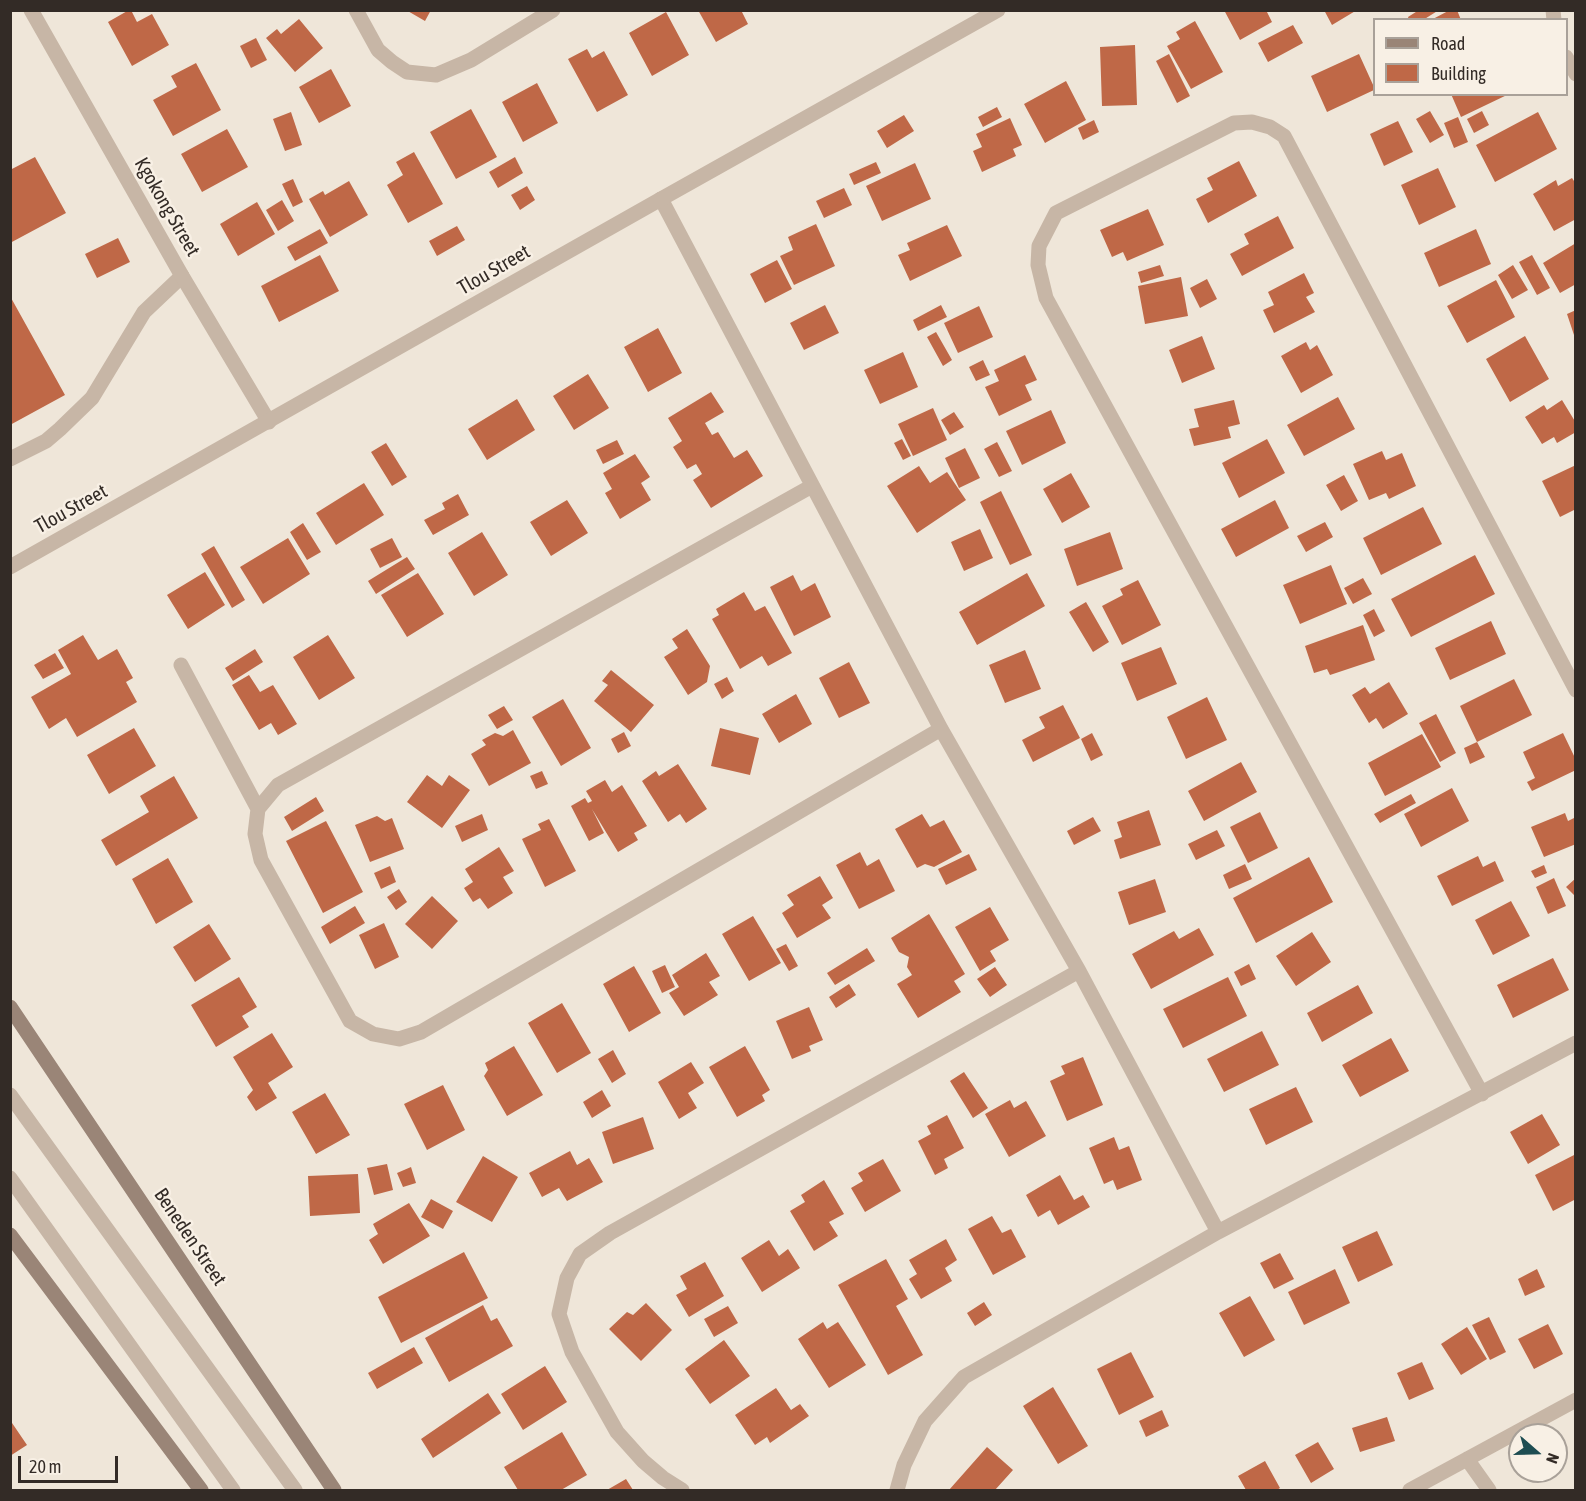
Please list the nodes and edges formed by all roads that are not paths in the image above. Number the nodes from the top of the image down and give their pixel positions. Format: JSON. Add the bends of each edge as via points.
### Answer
{"nodes":[{"id":1,"x":31,"y":10,"type":"edge"},
{"id":2,"x":357,"y":10,"type":"edge"},
{"id":3,"x":553,"y":10,"type":"edge"},
{"id":4,"x":998,"y":10,"type":"edge"},
{"id":5,"x":661,"y":199,"type":"junction"},
{"id":6,"x":182,"y":276,"type":"junction"},
{"id":7,"x":269,"y":422,"type":"junction"},
{"id":8,"x":10,"y":459,"type":"edge"},
{"id":9,"x":812,"y":486,"type":"junction"},
{"id":10,"x":10,"y":567,"type":"edge"},
{"id":11,"x":181,"y":665,"type":"dead end"},
{"id":12,"x":1575,"y":690,"type":"edge"},
{"id":13,"x":941,"y":729,"type":"junction"},
{"id":14,"x":258,"y":809,"type":"junction"},
{"id":15,"x":1079,"y":971,"type":"junction"},
{"id":16,"x":10,"y":1007,"type":"edge"},
{"id":17,"x":1575,"y":1044,"type":"edge"},
{"id":18,"x":1482,"y":1094,"type":"junction"},
{"id":19,"x":10,"y":1095,"type":"edge"},
{"id":20,"x":10,"y":1178,"type":"edge"},
{"id":21,"x":1218,"y":1233,"type":"junction"},
{"id":22,"x":10,"y":1235,"type":"edge"},
{"id":23,"x":1575,"y":1400,"type":"edge"},
{"id":24,"x":1467,"y":1459,"type":"junction"},
{"id":25,"x":201,"y":1491,"type":"edge"},
{"id":26,"x":233,"y":1491,"type":"edge"},
{"id":27,"x":295,"y":1491,"type":"edge"},
{"id":28,"x":334,"y":1491,"type":"edge"},
{"id":29,"x":682,"y":1491,"type":"edge"},
{"id":30,"x":897,"y":1491,"type":"edge"},
{"id":31,"x":1410,"y":1491,"type":"edge"},
{"id":32,"x":1489,"y":1491,"type":"edge"}],
"edges":[{"from":1,"to":6,"type":"street","name":"Kgokong Street"},
{"from":2,"to":3,"type":"street","via":[[378,50],[392,62],[407,72],[436,75],[471,60]]},
{"from":4,"to":5,"type":"street","name":"Tlou Street"},
{"from":5,"to":7,"type":"street","name":"Tlou Street"},
{"from":5,"to":9,"type":"street"},
{"from":6,"to":7,"type":"street","name":"Kgokong Street"},
{"from":6,"to":8,"type":"street","via":[[144,312],[92,398],[46,441]]},
{"from":7,"to":10,"type":"street","name":"Tlou Street"},
{"from":9,"to":13,"type":"street"},
{"from":9,"to":14,"type":"street","via":[[278,785]]},
{"from":11,"to":14,"type":"street"},
{"from":12,"to":18,"type":"street","via":[[1284,136],[1252,122],[1234,123],[1056,213],[1040,246],[1038,266],[1046,298]]},
{"from":13,"to":14,"type":"street","via":[[421,1032],[399,1039],[373,1034],[350,1021],[261,860],[255,834]]},
{"from":13,"to":15,"type":"street"},
{"from":15,"to":21,"type":"street"},
{"from":15,"to":29,"type":"street","via":[[610,1233],[580,1254],[567,1278],[559,1314],[572,1352],[617,1432],[643,1461]]},
{"from":16,"to":28,"type":"main road","name":"Beneden Street"},
{"from":17,"to":18,"type":"street"},
{"from":18,"to":21,"type":"street"},
{"from":19,"to":27,"type":"street"},
{"from":20,"to":26,"type":"street"},
{"from":21,"to":30,"type":"street","via":[[964,1377],[925,1421]]},
{"from":22,"to":25,"type":"main road"},
{"from":23,"to":24,"type":"street"},
{"from":24,"to":31,"type":"street"},
{"from":24,"to":32,"type":"street"}]}
